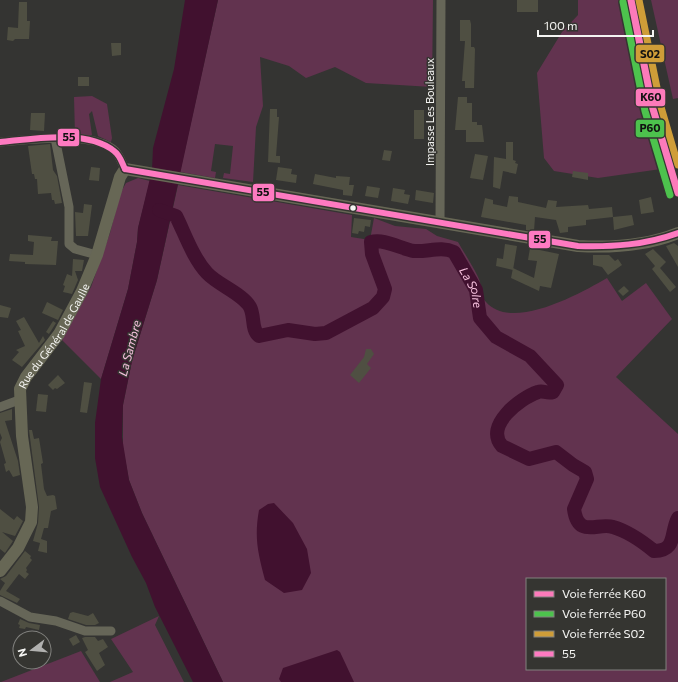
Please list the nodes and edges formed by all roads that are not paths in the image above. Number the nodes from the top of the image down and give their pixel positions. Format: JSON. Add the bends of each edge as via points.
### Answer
{"nodes":[{"id":1,"x":440,"y":0,"type":"edge"},
{"id":2,"x":56,"y":138,"type":"junction"},
{"id":3,"x":0,"y":142,"type":"edge"},
{"id":4,"x":125,"y":169,"type":"junction"},
{"id":5,"x":440,"y":223,"type":"junction"},
{"id":6,"x":677,"y":236,"type":"edge"},
{"id":7,"x":97,"y":255,"type":"junction"},
{"id":8,"x":19,"y":400,"type":"junction"},
{"id":9,"x":0,"y":407,"type":"edge"},
{"id":10,"x":0,"y":571,"type":"edge"},
{"id":11,"x":0,"y":600,"type":"edge"},
{"id":12,"x":111,"y":631,"type":"dead end"}],
"edges":[{"from":1,"to":5,"type":"street","name":"Impasse Les Bouleaux"},
{"from":2,"to":3,"type":"street"},
{"from":2,"to":4,"type":"street","via":[[96,141],[114,150]]},
{"from":2,"to":7,"type":"street","via":[[69,207],[69,244],[74,249]]},
{"from":4,"to":5,"type":"street"},
{"from":4,"to":7,"type":"street","name":"Rue du Général de Gaulle","via":[[120,176]]},
{"from":5,"to":6,"type":"street","via":[[554,243],[597,247],[630,246]]},
{"from":7,"to":8,"type":"street","name":"Rue du Général de Gaulle","via":[[82,291],[59,334],[22,382]]},
{"from":8,"to":9,"type":"street"},
{"from":8,"to":10,"type":"street","name":"Rue du Général de Gaulle","via":[[32,508],[31,522],[18,548]]},
{"from":11,"to":12,"type":"street","via":[[30,617],[56,620],[85,631]]}]}
